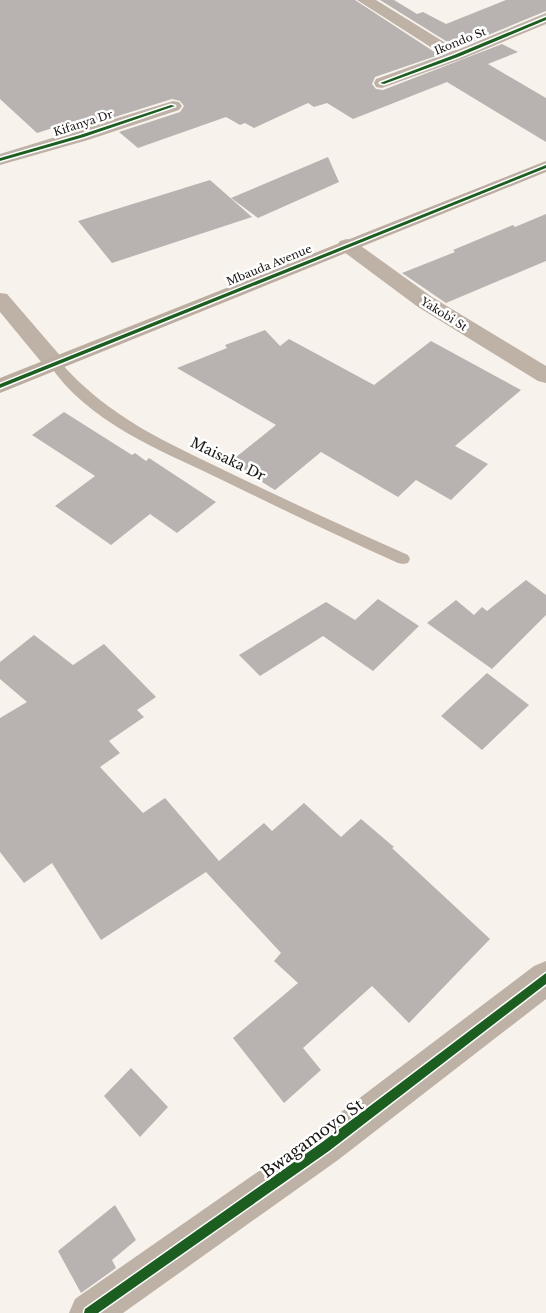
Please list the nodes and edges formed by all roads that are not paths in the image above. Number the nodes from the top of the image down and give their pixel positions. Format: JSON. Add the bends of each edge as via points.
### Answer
{"nodes":[{"id":1,"x":365,"y":0,"type":"edge"},
{"id":2,"x":546,"y":18,"type":"edge"},
{"id":3,"x":456,"y":56,"type":"junction"},
{"id":4,"x":382,"y":83,"type":"dead end"},
{"id":5,"x":173,"y":106,"type":"dead end"},
{"id":6,"x":0,"y":160,"type":"edge"},
{"id":7,"x":546,"y":166,"type":"edge"},
{"id":8,"x":348,"y":245,"type":"junction"},
{"id":9,"x":0,"y":299,"type":"edge"},
{"id":10,"x":55,"y":364,"type":"junction"},
{"id":11,"x":546,"y":376,"type":"edge"},
{"id":12,"x":0,"y":386,"type":"edge"},
{"id":13,"x":402,"y":559,"type":"dead end"},
{"id":14,"x":546,"y":978,"type":"edge"},
{"id":15,"x":89,"y":1313,"type":"edge"}],
"edges":[{"from":1,"to":3,"type":"street","name":"Ikondo St"},
{"from":2,"to":3,"type":"street","name":"Ikondo St"},
{"from":3,"to":4,"type":"street","name":"Ikondo St"},
{"from":5,"to":6,"type":"street","name":"Kifanya Dr"},
{"from":7,"to":8,"type":"street","name":"Mbauda Avenue"},
{"from":8,"to":10,"type":"street","name":"Mbauda Avenue"},
{"from":8,"to":11,"type":"street","name":"Yakobi St","via":[[425,302]]},
{"from":9,"to":10,"type":"street"},
{"from":10,"to":12,"type":"street","name":"Mbauda Avenue"},
{"from":10,"to":13,"type":"lane","name":"Maisaka Dr","via":[[72,386],[93,404],[137,432]]},
{"from":14,"to":15,"type":"street","name":"Bwagamoyo St","via":[[325,1147]]}]}
